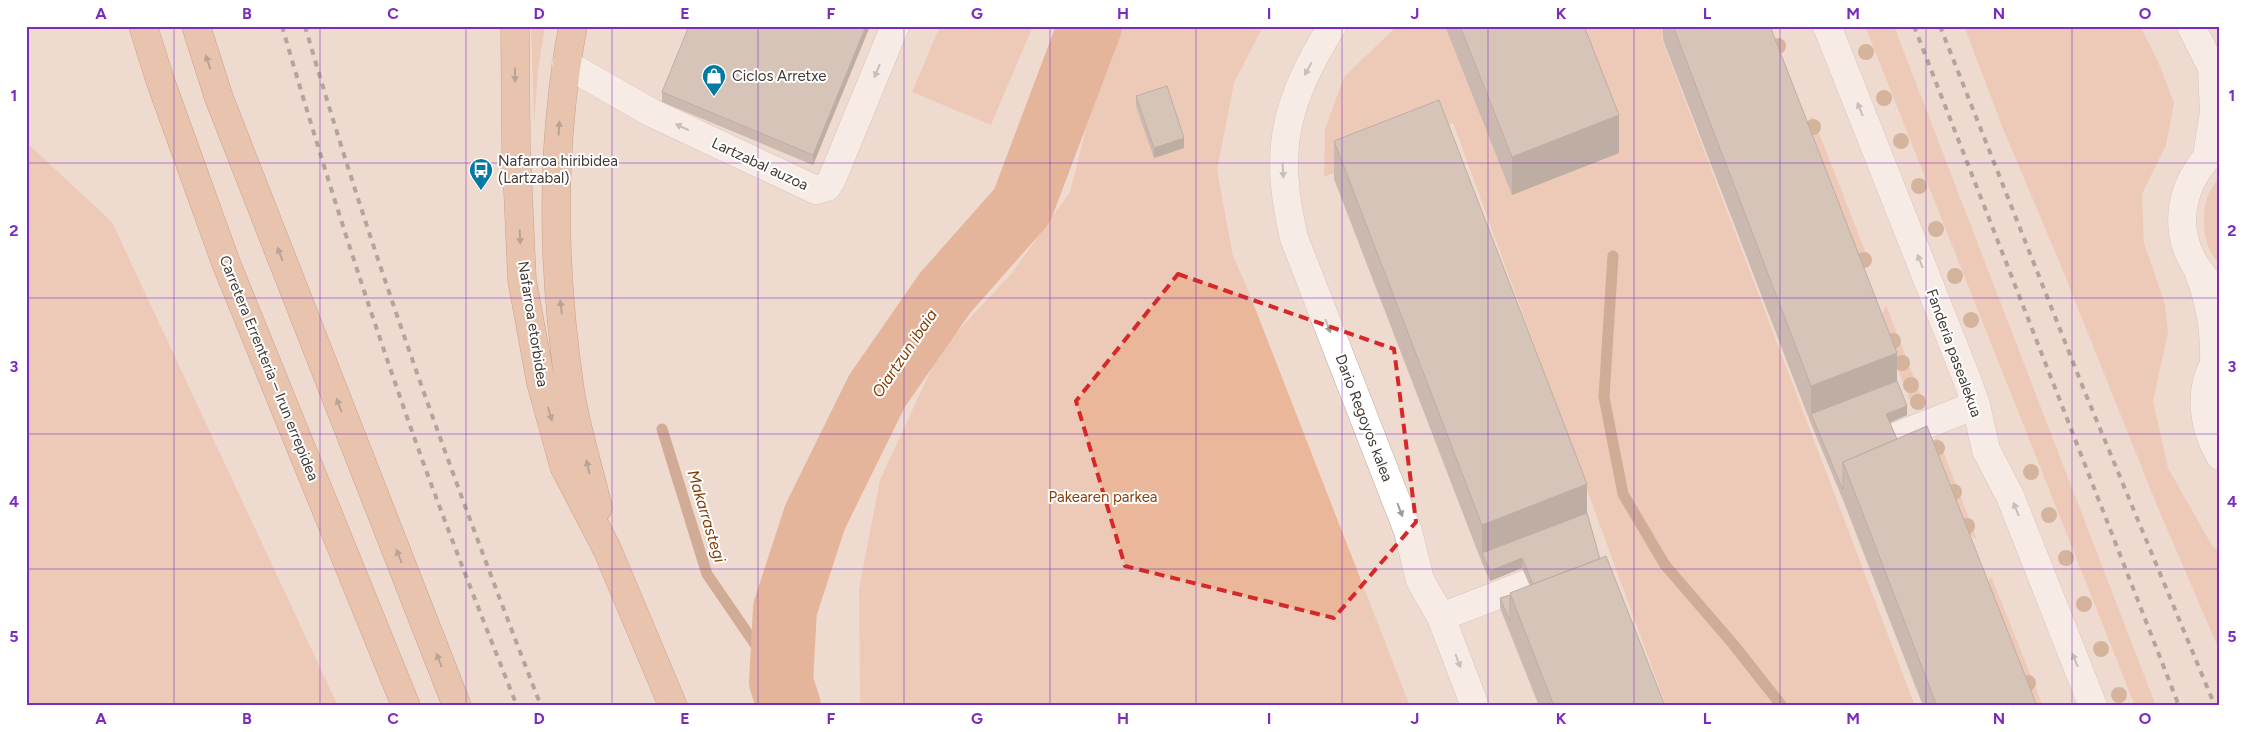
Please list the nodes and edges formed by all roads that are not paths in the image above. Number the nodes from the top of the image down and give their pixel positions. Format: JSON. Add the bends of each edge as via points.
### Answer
{"nodes":[{"id":1,"x":143,"y":26,"type":"edge"},
{"id":2,"x":196,"y":26,"type":"edge"},
{"id":3,"x":515,"y":26,"type":"edge"},
{"id":4,"x":573,"y":26,"type":"edge"},
{"id":5,"x":895,"y":26,"type":"edge"},
{"id":6,"x":1332,"y":26,"type":"edge"},
{"id":7,"x":1827,"y":26,"type":"edge"},
{"id":8,"x":2191,"y":26,"type":"edge"},
{"id":9,"x":566,"y":64,"type":"junction"},
{"id":10,"x":2216,"y":73,"type":"edge"},
{"id":11,"x":2213,"y":151,"type":"edge"},
{"id":12,"x":2196,"y":267,"type":"junction"},
{"id":13,"x":2220,"y":292,"type":"edge"},
{"id":14,"x":2217,"y":359,"type":"edge"},
{"id":15,"x":1976,"y":405,"type":"junction"},
{"id":16,"x":1892,"y":438,"type":"edge"},
{"id":17,"x":2220,"y":456,"type":"edge"},
{"id":18,"x":607,"y":549,"type":"junction"},
{"id":19,"x":1529,"y":583,"type":"edge"},
{"id":20,"x":1441,"y":617,"type":"junction"},
{"id":21,"x":406,"y":706,"type":"edge"},
{"id":22,"x":457,"y":706,"type":"edge"},
{"id":23,"x":673,"y":706,"type":"edge"},
{"id":24,"x":1475,"y":706,"type":"edge"},
{"id":25,"x":2093,"y":706,"type":"edge"}],
"edges":[{"from":1,"to":21,"type":"main road","name":"Carretera Errenteria – Irun errepidea","via":[[226,263]]},
{"from":22,"to":2,"type":"main road","one_way":true,"via":[[219,98]]},
{"from":3,"to":18,"type":"main road","name":"Nafarroa etorbidea","one_way":true,"via":[[522,280],[541,383],[564,466]]},
{"from":4,"to":9,"type":"main road","name":"Nafarroa etorbidea"},
{"from":5,"to":9,"type":"street","name":"Lartzabal auzoa","one_way":true,"via":[[832,179],[827,187],[816,190],[652,113]]},
{"from":6,"to":20,"type":"street","name":"Dario Regoyos kalea","one_way":true,"via":[[1300,83],[1287,122],[1283,160],[1285,202],[1294,238],[1408,531],[1420,580]]},
{"from":15,"to":7,"type":"street","name":"Fanderia pasealekua","one_way":true},
{"from":8,"to":10,"type":"street"},
{"from":18,"to":9,"type":"main road","name":"Nafarroa etorbidea","one_way":true,"via":[[571,391],[557,273],[555,177]]},
{"from":10,"to":11,"type":"street"},
{"from":11,"to":12,"type":"street","via":[[2195,172],[2183,209],[2187,248]]},
{"from":12,"to":13,"type":"street"},
{"from":12,"to":14,"type":"street","via":[[2212,313]]},
{"from":14,"to":17,"type":"street","via":[[2208,378],[2204,409],[2206,424]]},
{"from":15,"to":16,"type":"street"},
{"from":25,"to":15,"type":"street","name":"Fanderia pasealekua","one_way":true,"via":[[2010,496],[1986,450]]},
{"from":18,"to":23,"type":"main road","name":"Nafarroa etorbidea"},
{"from":19,"to":20,"type":"street"},
{"from":20,"to":24,"type":"street","name":"Dario Regoyos kalea","one_way":true}]}
